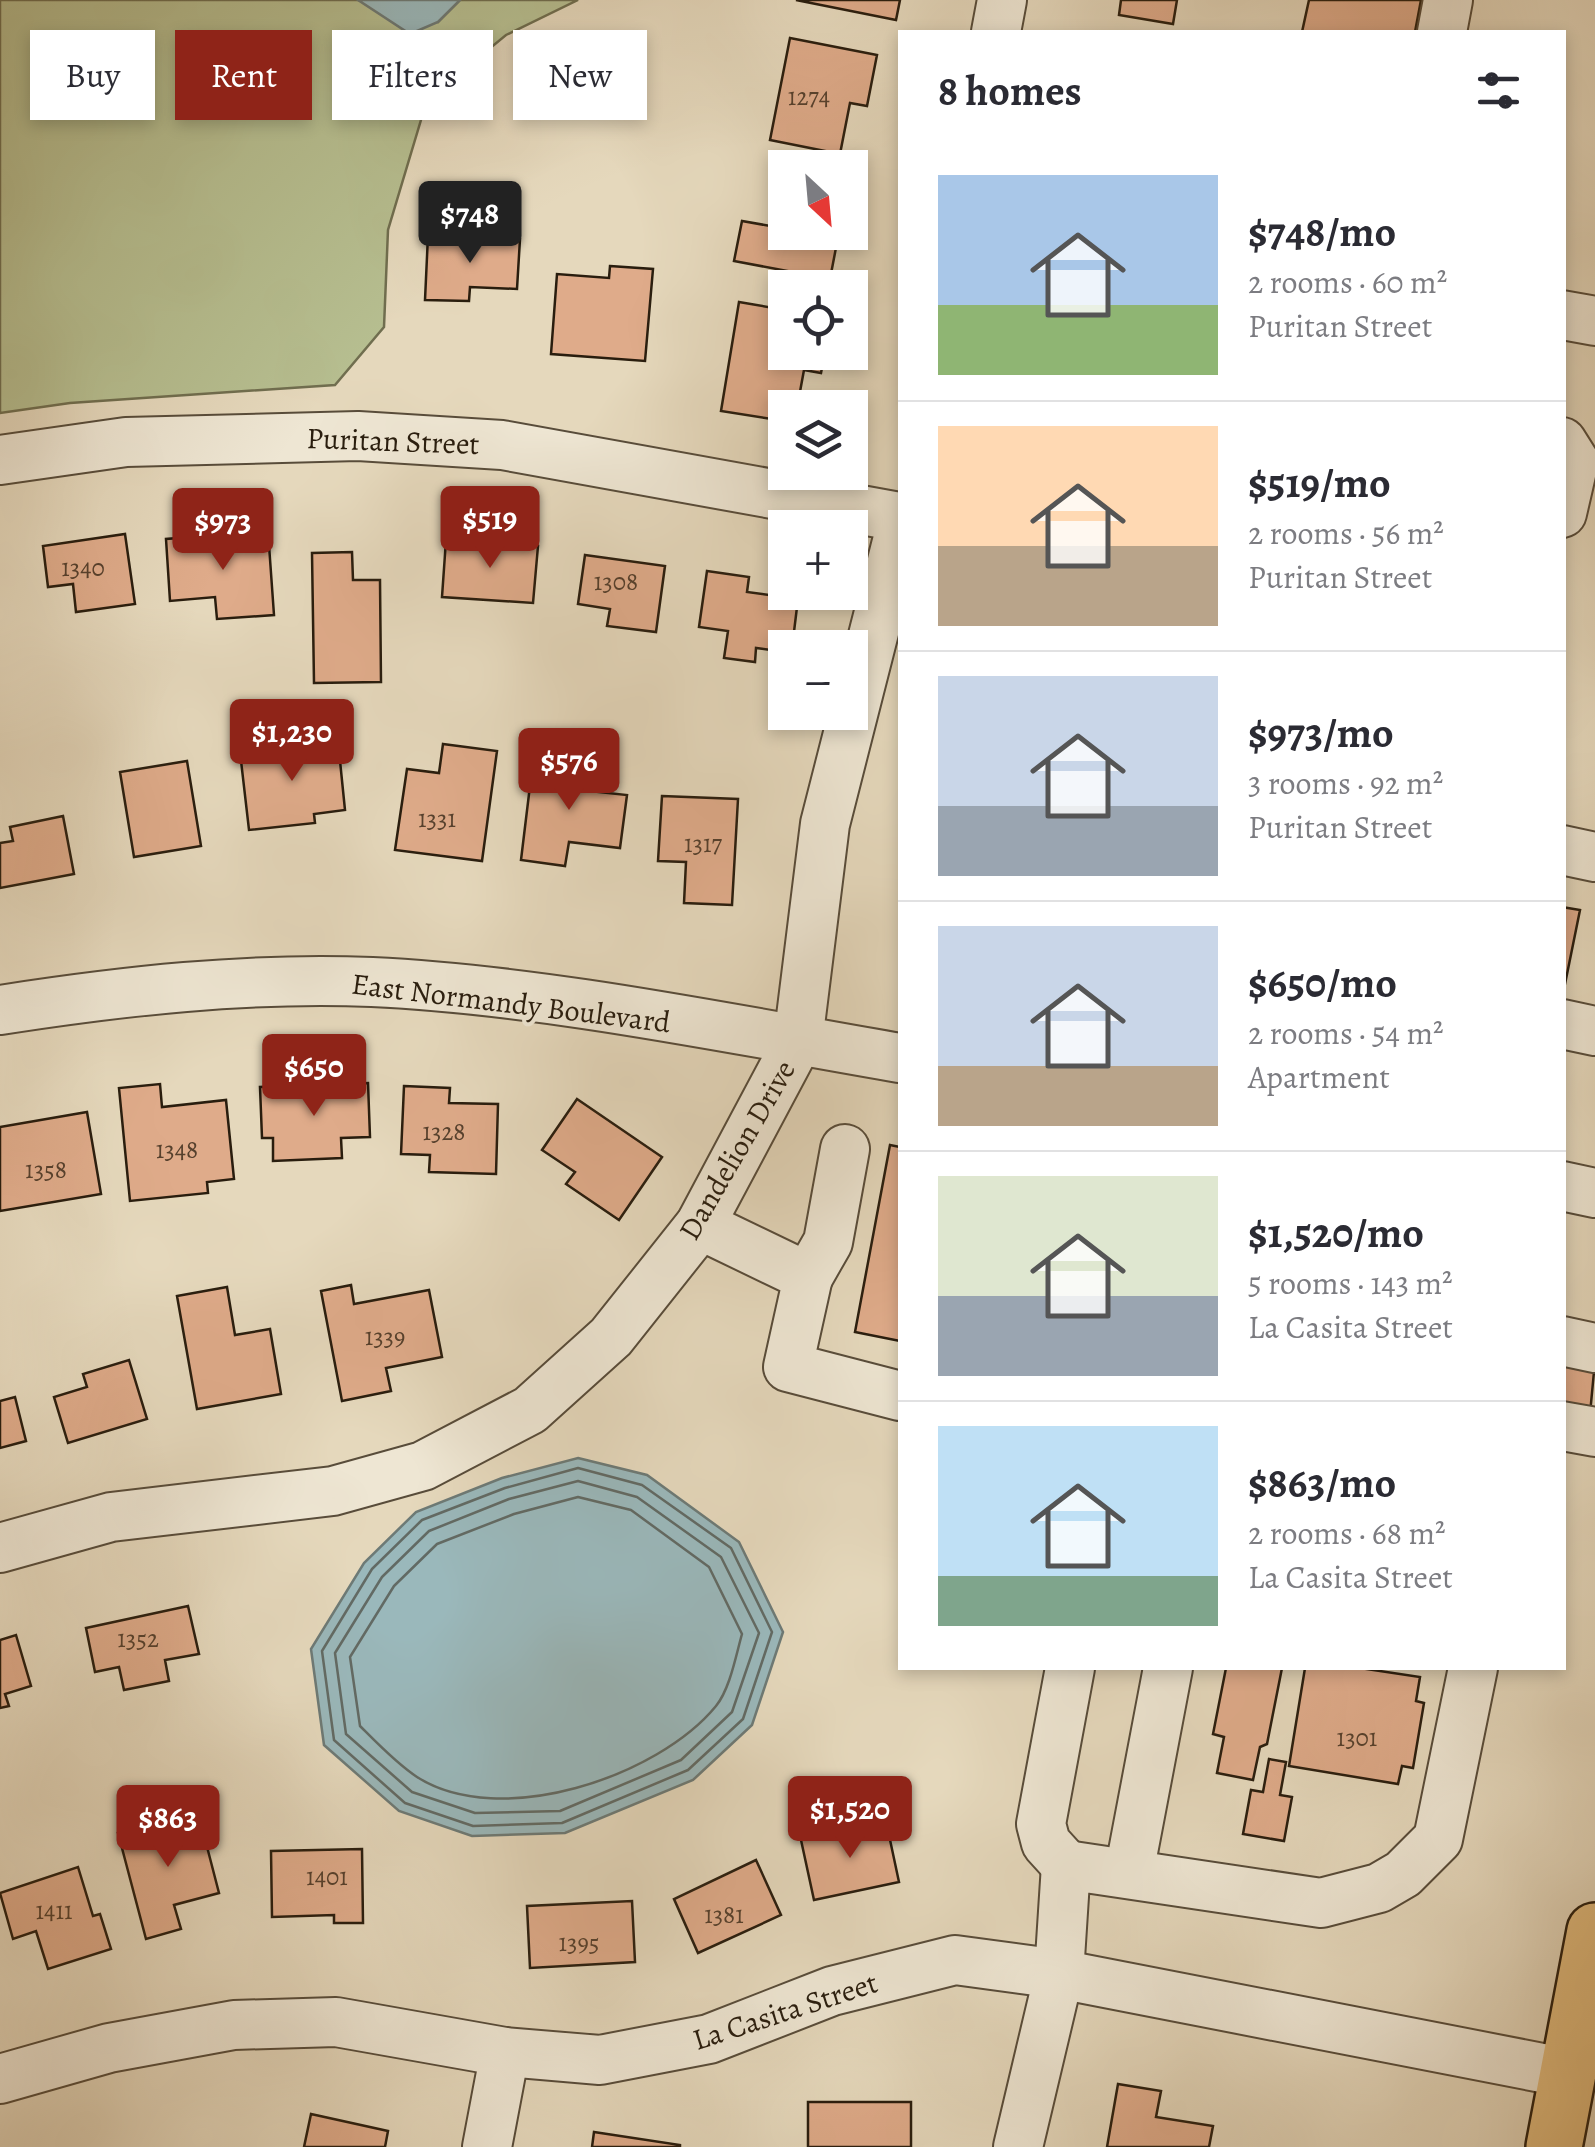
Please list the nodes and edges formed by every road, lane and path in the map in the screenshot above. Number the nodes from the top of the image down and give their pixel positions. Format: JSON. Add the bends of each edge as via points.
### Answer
{"nodes":[{"id":1,"x":1002,"y":0,"type":"edge"},
{"id":2,"x":1448,"y":0,"type":"edge"},
{"id":3,"x":996,"y":30,"type":"edge"},
{"id":4,"x":1442,"y":30,"type":"edge"},
{"id":5,"x":1566,"y":316,"type":"edge"},
{"id":6,"x":1595,"y":321,"type":"edge"},
{"id":7,"x":1566,"y":448,"type":"edge"},
{"id":8,"x":0,"y":460,"type":"edge"},
{"id":9,"x":1566,"y":496,"type":"edge"},
{"id":10,"x":898,"y":517,"type":"edge"},
{"id":11,"x":898,"y":538,"type":"edge"},
{"id":12,"x":1566,"y":851,"type":"edge"},
{"id":13,"x":1595,"y":856,"type":"edge"},
{"id":14,"x":0,"y":1010,"type":"edge"},
{"id":15,"x":798,"y":1041,"type":"junction"},
{"id":16,"x":898,"y":1058,"type":"edge"},
{"id":17,"x":845,"y":1149,"type":"dead end"},
{"id":18,"x":1566,"y":1187,"type":"edge"},
{"id":19,"x":1595,"y":1192,"type":"edge"},
{"id":20,"x":700,"y":1224,"type":"junction"},
{"id":21,"x":808,"y":1277,"type":"junction"},
{"id":22,"x":1566,"y":1342,"type":"edge"},
{"id":23,"x":1595,"y":1348,"type":"edge"},
{"id":24,"x":898,"y":1395,"type":"edge"},
{"id":25,"x":1566,"y":1427,"type":"edge"},
{"id":26,"x":1595,"y":1432,"type":"edge"},
{"id":27,"x":0,"y":1548,"type":"edge"},
{"id":28,"x":1070,"y":1670,"type":"edge"},
{"id":29,"x":1168,"y":1670,"type":"edge"},
{"id":30,"x":1473,"y":1670,"type":"edge"},
{"id":31,"x":1066,"y":1864,"type":"junction"},
{"id":32,"x":1129,"y":1874,"type":"junction"},
{"id":33,"x":1595,"y":1931,"type":"edge"},
{"id":34,"x":1059,"y":1974,"type":"junction"},
{"id":35,"x":506,"y":2052,"type":"junction"},
{"id":36,"x":1568,"y":2074,"type":"junction"},
{"id":37,"x":0,"y":2079,"type":"edge"},
{"id":38,"x":487,"y":2147,"type":"edge"},
{"id":39,"x":1018,"y":2147,"type":"edge"},
{"id":40,"x":1554,"y":2147,"type":"edge"}],
"edges":[{"from":1,"to":3,"type":"street"},
{"from":2,"to":4,"type":"street"},
{"from":5,"to":6,"type":"street"},
{"from":7,"to":9,"type":"street","via":[[1574,461]]},
{"from":8,"to":10,"type":"street","name":"Puritan Street","via":[[126,442],[358,436],[502,446]]},
{"from":11,"to":15,"type":"street","name":"Dandelion Drive","via":[[825,824]]},
{"from":12,"to":13,"type":"street"},
{"from":14,"to":15,"type":"street","name":"East Normandy Boulevard","via":[[151,987],[372,982]]},
{"from":15,"to":16,"type":"street","name":"East Normandy Boulevard"},
{"from":15,"to":20,"type":"street","name":"Dandelion Drive"},
{"from":17,"to":21,"type":"street","via":[[828,1242]]},
{"from":18,"to":19,"type":"street"},
{"from":20,"to":21,"type":"street"},
{"from":20,"to":27,"type":"street","name":"Dandelion Drive","via":[[611,1337],[530,1410],[424,1466],[333,1491],[111,1518]]},
{"from":21,"to":24,"type":"street","via":[[788,1367]]},
{"from":22,"to":23,"type":"street"},
{"from":25,"to":26,"type":"street"},
{"from":28,"to":31,"type":"street","via":[[1041,1824],[1046,1844]]},
{"from":29,"to":32,"type":"street"},
{"from":30,"to":32,"type":"street","via":[[1438,1838],[1404,1874],[1321,1903]]},
{"from":31,"to":32,"type":"street"},
{"from":31,"to":34,"type":"street"},
{"from":33,"to":36,"type":"main road"},
{"from":34,"to":35,"type":"street","name":"La Casita Street","via":[[956,1960],[832,1991],[691,2042],[600,2060]]},
{"from":34,"to":36,"type":"street","name":"La Casita Street"},
{"from":34,"to":39,"type":"street"},
{"from":35,"to":37,"type":"street","name":"La Casita Street","via":[[336,2022],[234,2025],[109,2048]]},
{"from":35,"to":38,"type":"street"},
{"from":36,"to":40,"type":"main road"}]}
